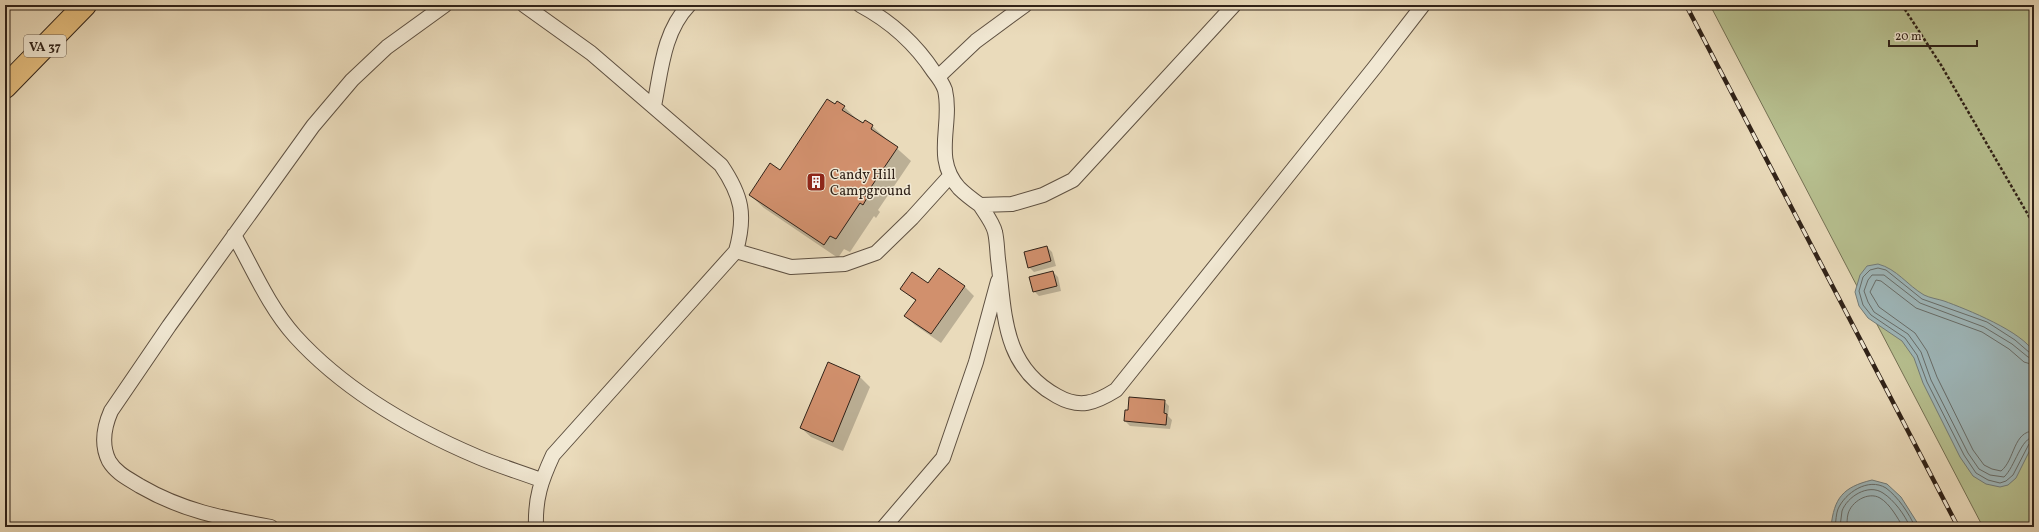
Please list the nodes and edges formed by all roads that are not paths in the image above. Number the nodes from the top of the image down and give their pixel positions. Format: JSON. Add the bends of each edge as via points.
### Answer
{"nodes":[{"id":1,"x":85,"y":5,"type":"edge"},
{"id":2,"x":445,"y":5,"type":"edge"},
{"id":3,"x":524,"y":5,"type":"edge"},
{"id":4,"x":689,"y":5,"type":"edge"},
{"id":5,"x":860,"y":5,"type":"edge"},
{"id":6,"x":1025,"y":5,"type":"edge"},
{"id":7,"x":1234,"y":5,"type":"edge"},
{"id":8,"x":1423,"y":5,"type":"edge"},
{"id":9,"x":938,"y":77,"type":"junction"},
{"id":10,"x":5,"y":87,"type":"edge"},
{"id":11,"x":654,"y":106,"type":"junction"},
{"id":12,"x":950,"y":176,"type":"junction"},
{"id":13,"x":980,"y":205,"type":"junction"},
{"id":14,"x":234,"y":235,"type":"junction"},
{"id":15,"x":736,"y":251,"type":"junction"},
{"id":16,"x":1000,"y":273,"type":"junction"},
{"id":17,"x":541,"y":480,"type":"junction"},
{"id":18,"x":270,"y":527,"type":"edge"},
{"id":19,"x":536,"y":527,"type":"edge"},
{"id":20,"x":884,"y":527,"type":"edge"}],
"edges":[{"from":1,"to":10,"type":"highway","number":"VA 37"},
{"from":2,"to":14,"type":"lane","via":[[387,48],[352,80],[313,126]]},
{"from":3,"to":11,"type":"lane","via":[[591,53]]},
{"from":4,"to":11,"type":"lane","via":[[681,13],[669,34]]},
{"from":5,"to":9,"type":"lane","via":[[905,36]]},
{"from":6,"to":9,"type":"lane","via":[[976,41]]},
{"from":7,"to":13,"type":"lane","via":[[1073,180],[1043,194],[1012,204]]},
{"from":8,"to":16,"type":"lane","via":[[1116,390],[1100,400],[1082,404],[1065,401],[1043,389],[1025,371],[1013,350],[1007,330]]},
{"from":9,"to":12,"type":"lane","via":[[944,90],[947,122],[944,156]]},
{"from":11,"to":15,"type":"lane","via":[[721,165],[735,185],[741,208],[741,232]]},
{"from":12,"to":13,"type":"lane","via":[[959,189]]},
{"from":12,"to":15,"type":"lane","via":[[876,253],[845,264],[792,267]]},
{"from":13,"to":16,"type":"lane","via":[[995,231]]},
{"from":14,"to":17,"type":"lane","via":[[269,298],[294,335],[326,366],[386,410],[432,436],[479,458]]},
{"from":14,"to":18,"type":"lane","via":[[111,411],[105,425],[104,444],[109,461],[121,475],[163,499],[206,514]]},
{"from":15,"to":17,"type":"lane","via":[[553,455]]},
{"from":16,"to":20,"type":"lane","via":[[976,362],[943,458]]},
{"from":17,"to":19,"type":"lane","via":[[535,506]]}]}
